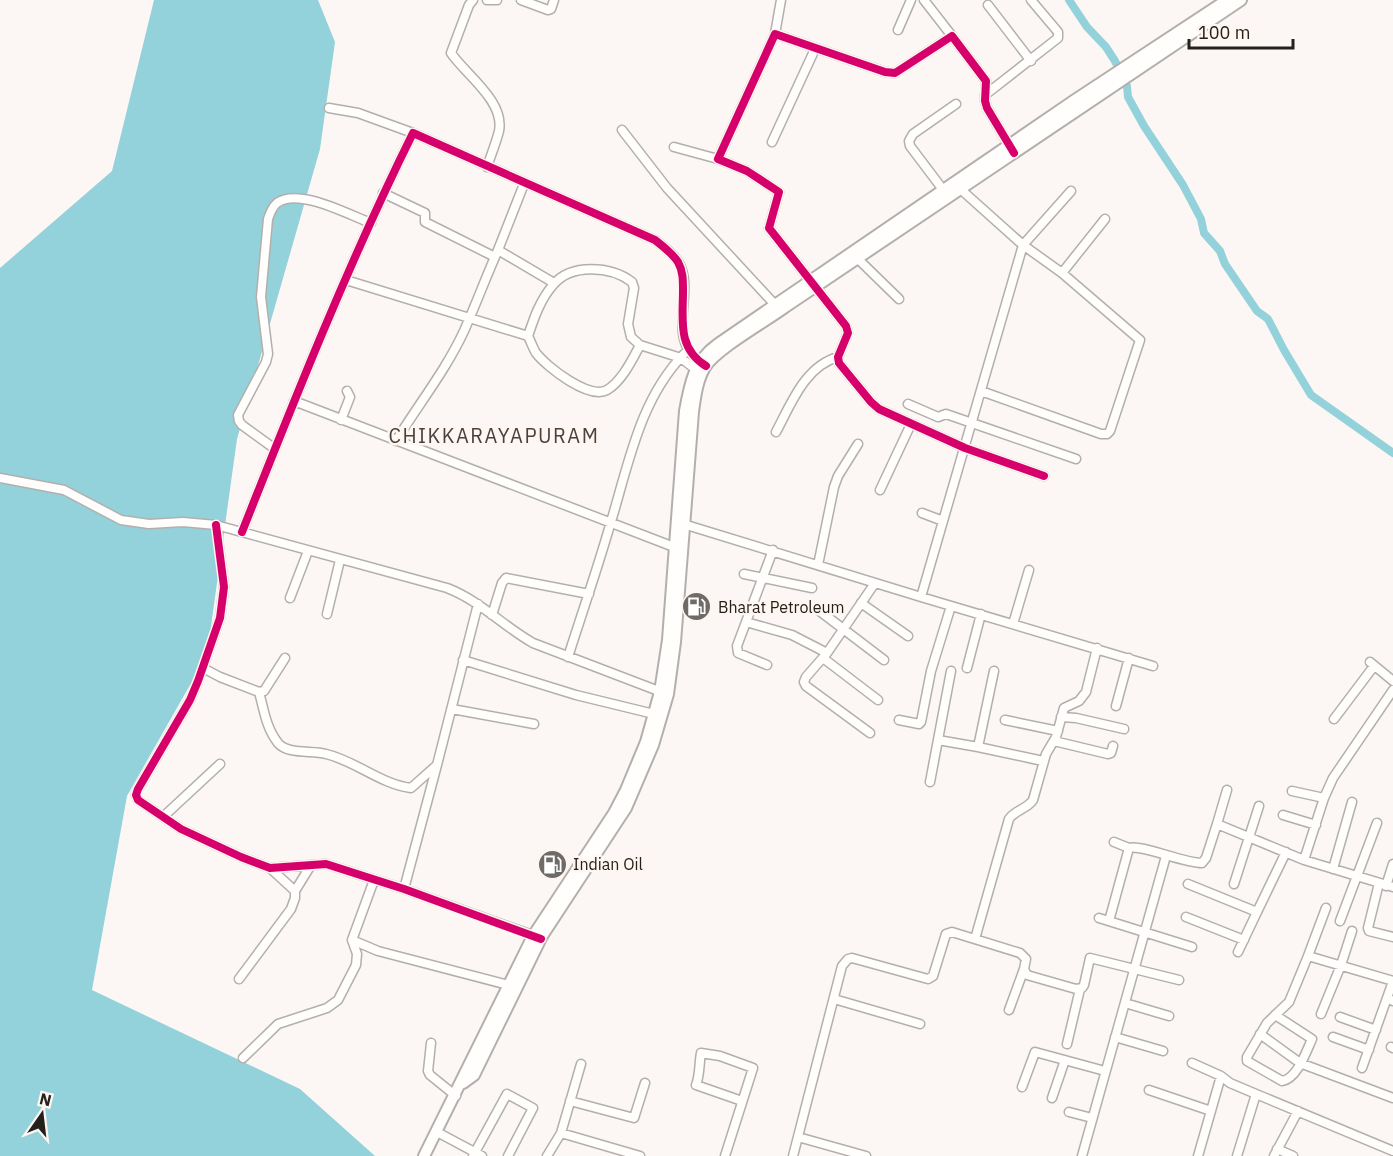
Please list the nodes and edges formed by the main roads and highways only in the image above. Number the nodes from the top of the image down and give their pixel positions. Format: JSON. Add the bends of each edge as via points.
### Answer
{"nodes":[{"id":1,"x":1227,"y":0,"type":"edge"},
{"id":2,"x":1241,"y":0,"type":"edge"},
{"id":3,"x":1140,"y":63,"type":"junction"},
{"id":4,"x":958,"y":187,"type":"junction"},
{"id":5,"x":813,"y":284,"type":"junction"},
{"id":6,"x":681,"y":523,"type":"junction"},
{"id":7,"x":664,"y":693,"type":"junction"},
{"id":8,"x":537,"y":937,"type":"junction"},
{"id":9,"x":424,"y":1156,"type":"edge"}],
"edges":[{"from":1,"to":3,"type":"main road"},
{"from":2,"to":3,"type":"main road"},
{"from":3,"to":4,"type":"main road"},
{"from":4,"to":5,"type":"main road","via":[[858,259]]},
{"from":4,"to":5,"type":"main road","via":[[944,191]]},
{"from":5,"to":6,"type":"main road","via":[[712,348],[689,386]]},
{"from":6,"to":7,"type":"main road","via":[[675,642]]},
{"from":6,"to":7,"type":"main road","via":[[674,547]]},
{"from":7,"to":8,"type":"main road","via":[[638,764],[614,813]]},
{"from":7,"to":8,"type":"main road","via":[[645,767],[626,808]]},
{"from":8,"to":9,"type":"main road"}]}
